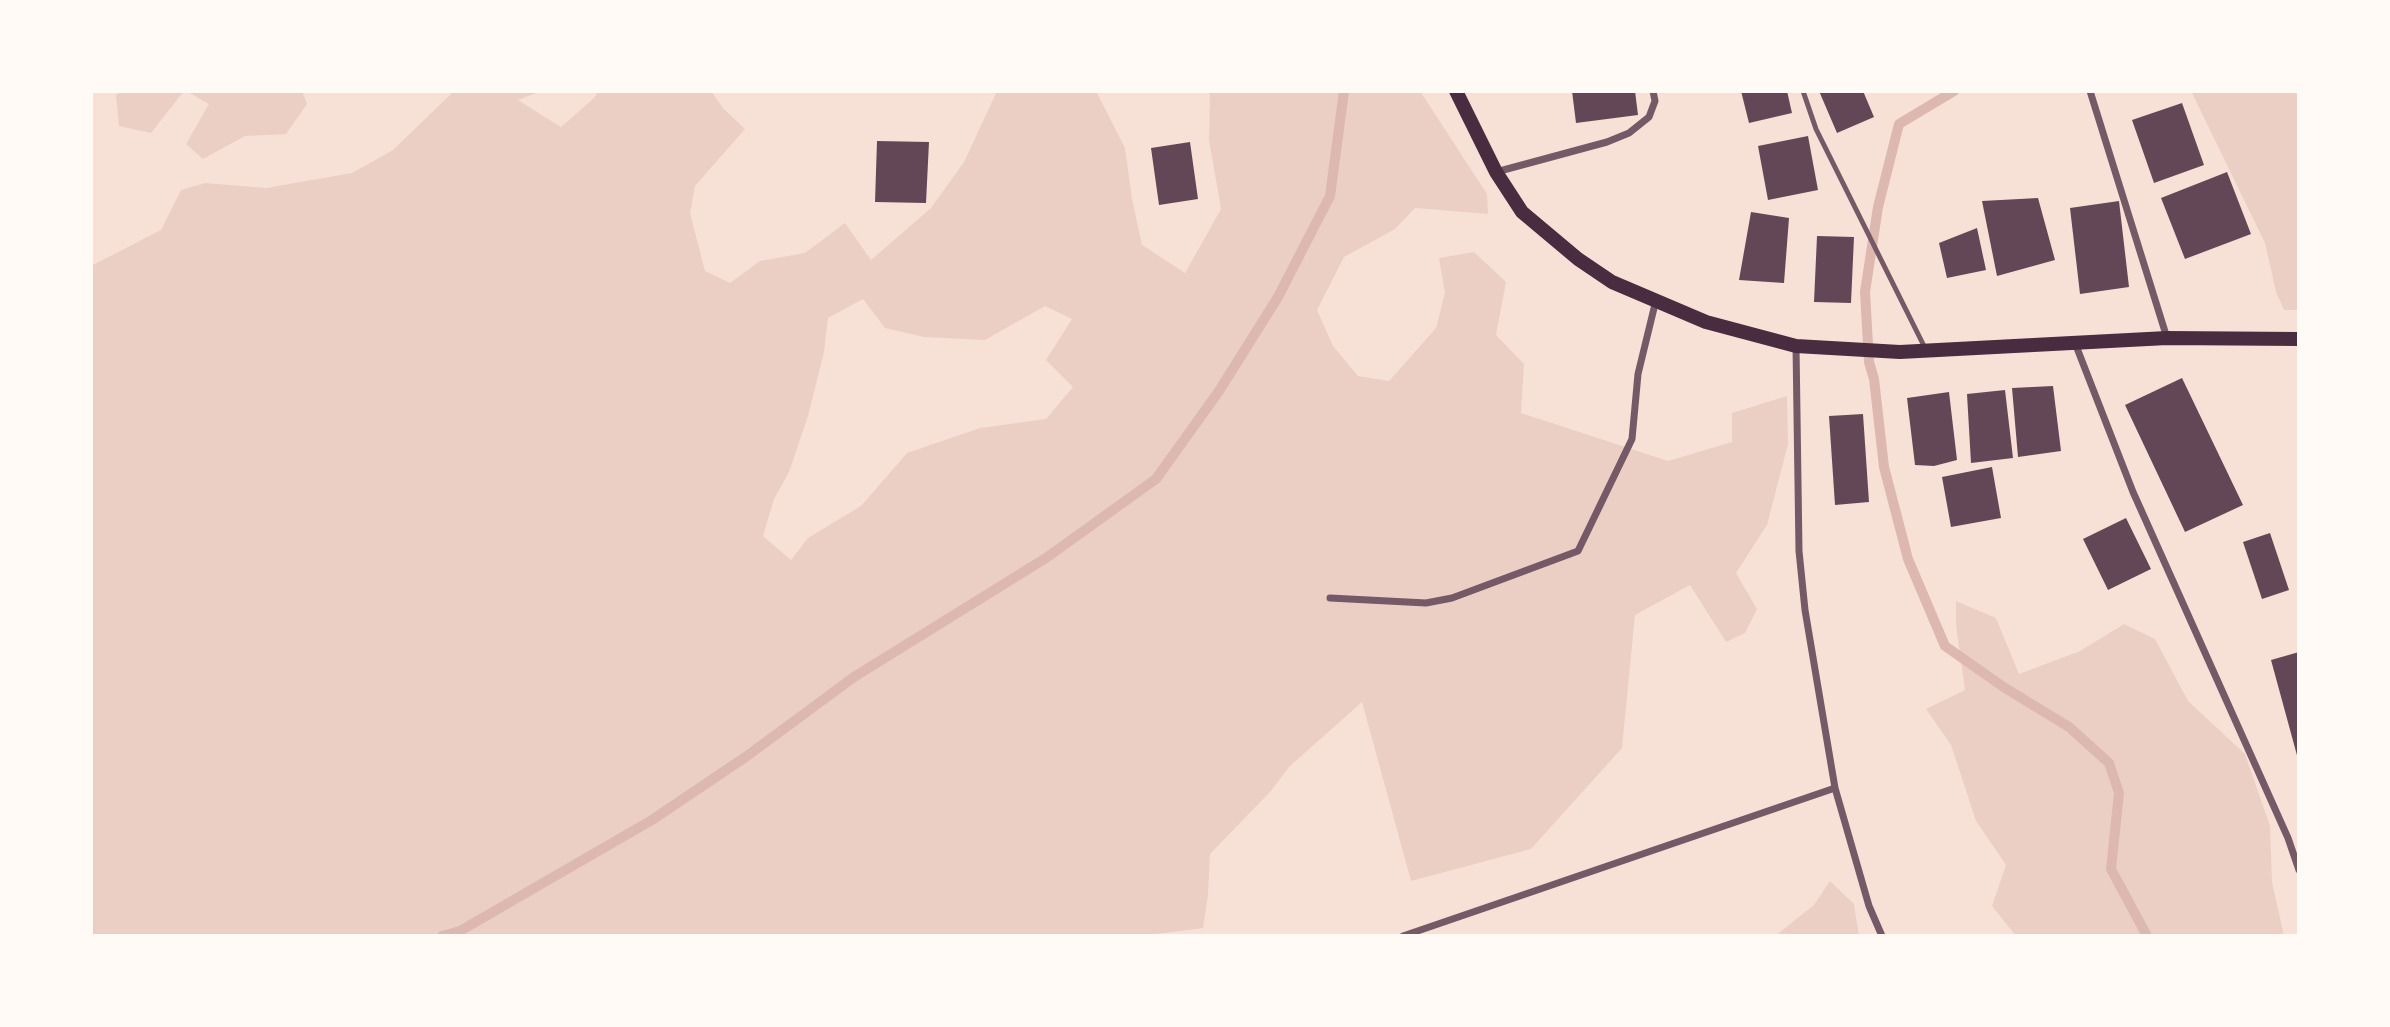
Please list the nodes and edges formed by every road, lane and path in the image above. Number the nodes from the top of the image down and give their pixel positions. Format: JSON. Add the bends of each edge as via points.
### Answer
{"nodes":[{"id":1,"x":1457,"y":91,"type":"edge"},
{"id":2,"x":1653,"y":91,"type":"edge"},
{"id":3,"x":1803,"y":91,"type":"edge"},
{"id":4,"x":2090,"y":91,"type":"edge"},
{"id":5,"x":1496,"y":172,"type":"junction"},
{"id":6,"x":1656,"y":299,"type":"junction"},
{"id":7,"x":2167,"y":338,"type":"junction"},
{"id":8,"x":2299,"y":339,"type":"edge"},
{"id":9,"x":2075,"y":342,"type":"junction"},
{"id":10,"x":1797,"y":346,"type":"junction"},
{"id":11,"x":1926,"y":350,"type":"junction"},
{"id":12,"x":1330,"y":598,"type":"dead end"},
{"id":13,"x":1835,"y":788,"type":"junction"},
{"id":14,"x":2299,"y":870,"type":"edge"},
{"id":15,"x":1403,"y":936,"type":"edge"},
{"id":16,"x":1882,"y":936,"type":"edge"}],
"edges":[{"from":1,"to":5,"type":"main road"},
{"from":2,"to":5,"type":"street","via":[[1655,101],[1648,117],[1629,133]]},
{"from":3,"to":11,"type":"lane","via":[[1816,129]]},
{"from":4,"to":7,"type":"street"},
{"from":5,"to":6,"type":"main road","via":[[1522,212],[1578,259],[1612,282]]},
{"from":6,"to":10,"type":"main road","via":[[1706,322]]},
{"from":6,"to":12,"type":"street","via":[[1638,374],[1632,439],[1578,551],[1452,598],[1426,603]]},
{"from":7,"to":8,"type":"main road"},
{"from":7,"to":9,"type":"main road"},
{"from":9,"to":11,"type":"main road"},
{"from":9,"to":14,"type":"street","via":[[2133,492]]},
{"from":10,"to":11,"type":"main road"},
{"from":10,"to":13,"type":"street","via":[[1798,551]]},
{"from":13,"to":15,"type":"street"},
{"from":13,"to":16,"type":"street"}]}
